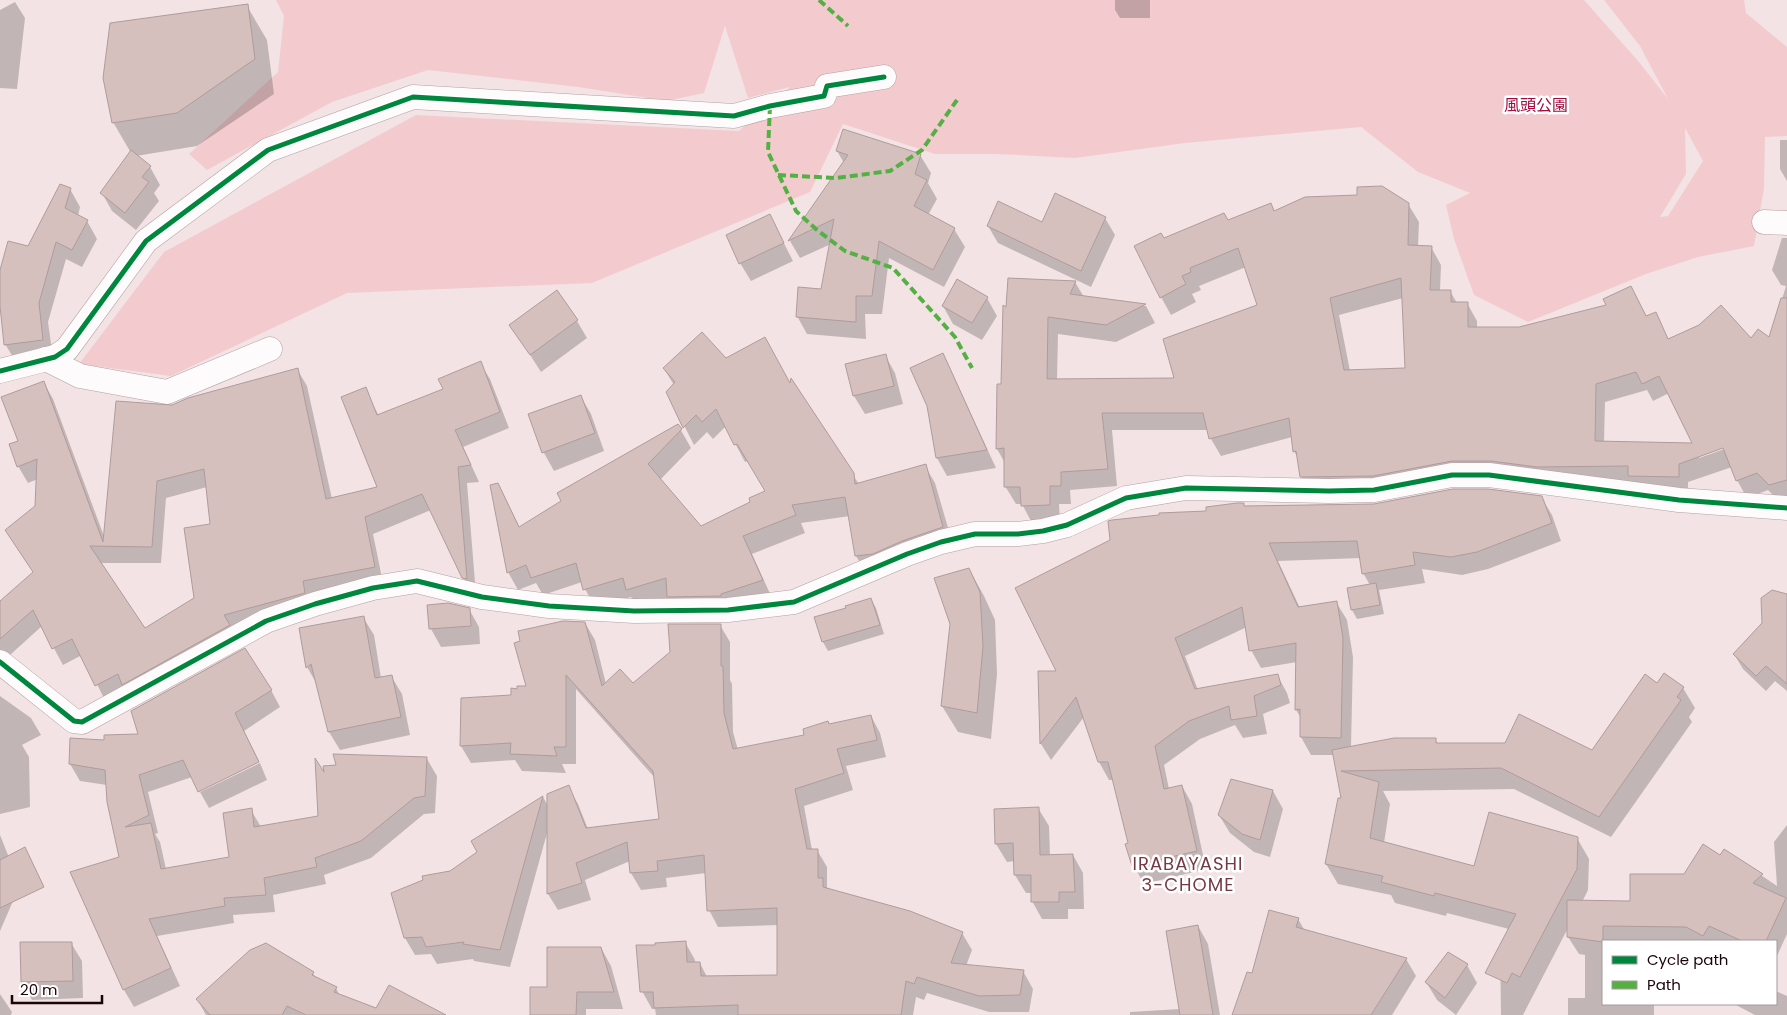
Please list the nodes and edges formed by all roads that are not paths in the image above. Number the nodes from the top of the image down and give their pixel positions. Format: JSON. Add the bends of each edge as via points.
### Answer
{"nodes":[{"id":1,"x":884,"y":77,"type":"dead end"},
{"id":2,"x":1764,"y":222,"type":"dead end"},
{"id":3,"x":1787,"y":223,"type":"edge"},
{"id":4,"x":270,"y":350,"type":"dead end"},
{"id":5,"x":46,"y":359,"type":"junction"},
{"id":6,"x":0,"y":371,"type":"edge"},
{"id":7,"x":1787,"y":508,"type":"edge"},
{"id":8,"x":0,"y":662,"type":"edge"}],
"edges":[{"from":1,"to":5,"type":"street","via":[[827,86],[824,96],[734,116],[413,97],[268,150],[146,241],[67,350]]},
{"from":2,"to":3,"type":"street"},
{"from":4,"to":5,"type":"street","via":[[167,392],[80,376]]},
{"from":5,"to":6,"type":"street"},
{"from":7,"to":8,"type":"street","via":[[1679,500],[1489,475],[1452,475],[1374,490],[1186,488],[1126,498],[1067,525],[1043,532],[975,534],[941,542],[794,602],[728,610],[634,611],[549,606],[482,596],[417,581],[373,588],[266,621],[82,722],[74,721]]}]}
